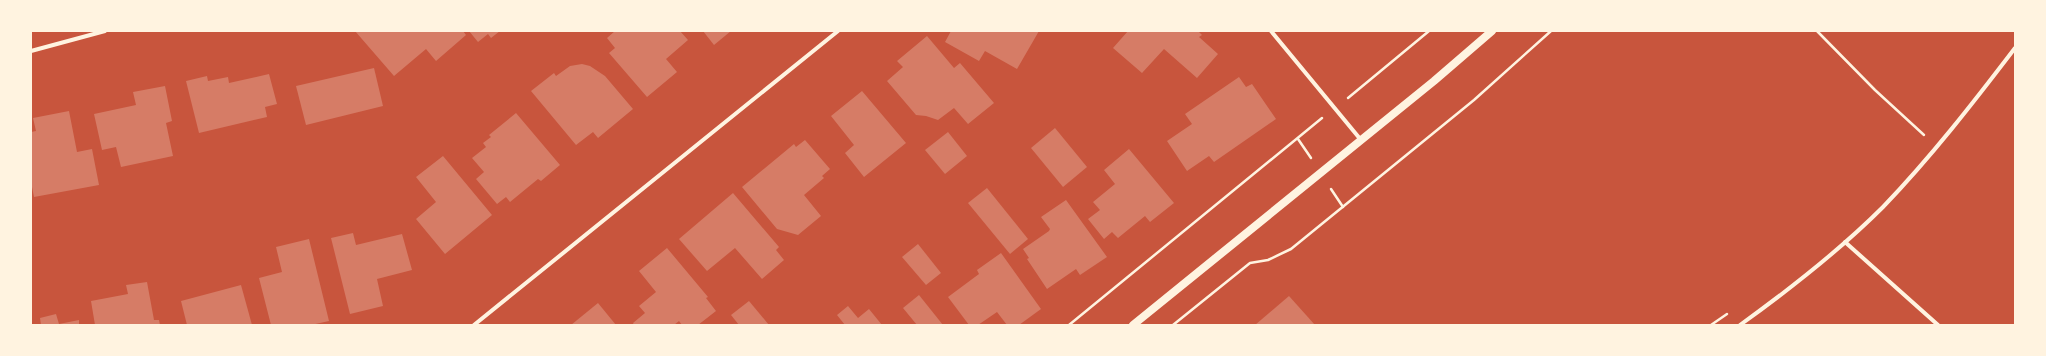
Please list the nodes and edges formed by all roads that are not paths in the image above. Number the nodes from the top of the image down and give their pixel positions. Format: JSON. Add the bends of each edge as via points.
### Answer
{"nodes":[{"id":1,"x":105,"y":31,"type":"edge"},
{"id":2,"x":838,"y":31,"type":"edge"},
{"id":3,"x":1271,"y":31,"type":"edge"},
{"id":4,"x":1492,"y":31,"type":"edge"},
{"id":5,"x":2015,"y":48,"type":"edge"},
{"id":6,"x":31,"y":51,"type":"edge"},
{"id":7,"x":1361,"y":140,"type":"junction"},
{"id":8,"x":1845,"y":242,"type":"junction"},
{"id":9,"x":474,"y":325,"type":"edge"},
{"id":10,"x":1133,"y":325,"type":"edge"},
{"id":11,"x":1740,"y":325,"type":"edge"},
{"id":12,"x":1938,"y":325,"type":"edge"}],
"edges":[{"from":1,"to":6,"type":"street"},
{"from":2,"to":9,"type":"street"},
{"from":3,"to":7,"type":"street"},
{"from":4,"to":7,"type":"main road"},
{"from":5,"to":8,"type":"street","via":[[1952,131],[1883,207]]},
{"from":7,"to":10,"type":"main road"},
{"from":8,"to":11,"type":"street","via":[[1804,277]]},
{"from":8,"to":12,"type":"street"}]}
